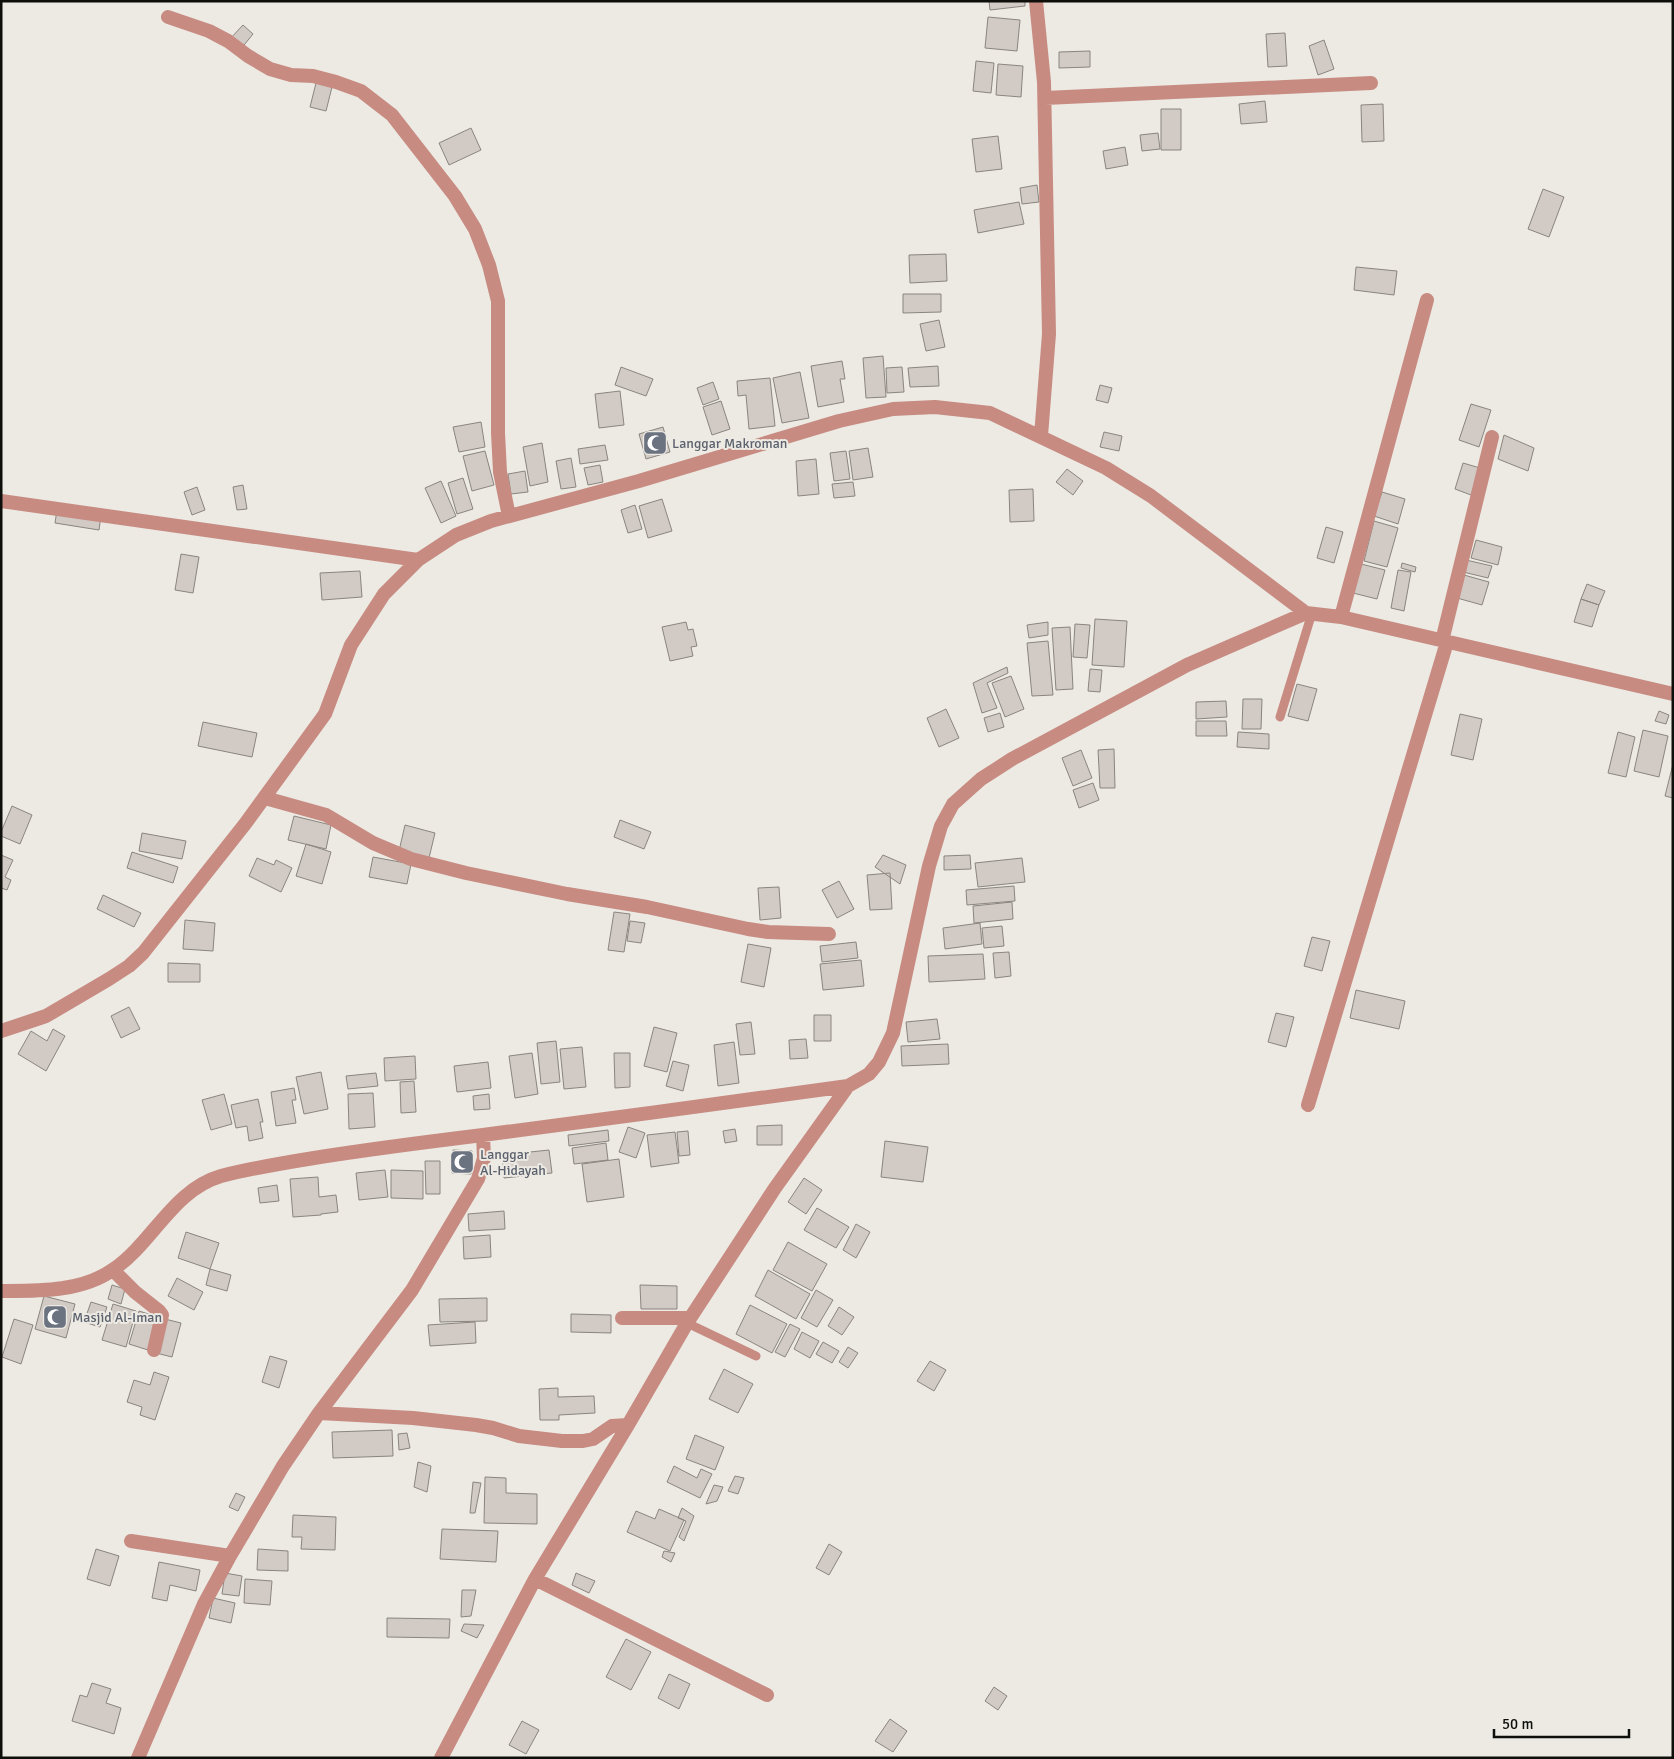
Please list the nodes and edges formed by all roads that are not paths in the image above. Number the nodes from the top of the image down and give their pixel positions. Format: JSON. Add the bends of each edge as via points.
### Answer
{"nodes":[{"id":1,"x":1036,"y":1,"type":"edge"},
{"id":2,"x":168,"y":17,"type":"dead end"},
{"id":3,"x":1371,"y":83,"type":"dead end"},
{"id":4,"x":1045,"y":98,"type":"junction"},
{"id":5,"x":1427,"y":300,"type":"dead end"},
{"id":6,"x":1041,"y":436,"type":"junction"},
{"id":7,"x":1492,"y":437,"type":"dead end"},
{"id":8,"x":1,"y":501,"type":"edge"},
{"id":9,"x":509,"y":516,"type":"junction"},
{"id":10,"x":418,"y":560,"type":"junction"},
{"id":11,"x":1309,"y":613,"type":"junction"},
{"id":12,"x":1341,"y":617,"type":"junction"},
{"id":13,"x":1445,"y":642,"type":"junction"},
{"id":14,"x":1673,"y":694,"type":"edge"},
{"id":15,"x":1280,"y":717,"type":"dead end"},
{"id":16,"x":265,"y":798,"type":"junction"},
{"id":17,"x":829,"y":934,"type":"dead end"},
{"id":18,"x":1,"y":1031,"type":"edge"},
{"id":19,"x":848,"y":1086,"type":"junction"},
{"id":20,"x":1308,"y":1105,"type":"dead end"},
{"id":21,"x":483,"y":1134,"type":"junction"},
{"id":22,"x":113,"y":1270,"type":"junction"},
{"id":23,"x":1,"y":1291,"type":"edge"},
{"id":24,"x":622,"y":1318,"type":"dead end"},
{"id":25,"x":689,"y":1320,"type":"junction"},
{"id":26,"x":154,"y":1350,"type":"dead end"},
{"id":27,"x":756,"y":1356,"type":"dead end"},
{"id":28,"x":320,"y":1413,"type":"junction"},
{"id":29,"x":628,"y":1425,"type":"junction"},
{"id":30,"x":131,"y":1541,"type":"dead end"},
{"id":31,"x":230,"y":1556,"type":"junction"},
{"id":32,"x":535,"y":1579,"type":"junction"},
{"id":33,"x":767,"y":1695,"type":"dead end"},
{"id":34,"x":138,"y":1758,"type":"edge"},
{"id":35,"x":442,"y":1758,"type":"edge"}],
"edges":[{"from":1,"to":4,"type":"street"},
{"from":2,"to":9,"type":"street","via":[[209,31],[270,69],[291,76],[320,78],[361,91],[392,115],[455,196],[475,229],[489,264],[498,301],[500,472]]},
{"from":3,"to":4,"type":"street"},
{"from":4,"to":6,"type":"street","via":[[1049,334]]},
{"from":5,"to":12,"type":"street"},
{"from":6,"to":9,"type":"street","via":[[990,413],[935,407],[893,409],[839,421]]},
{"from":6,"to":11,"type":"street","via":[[1106,468],[1151,496]]},
{"from":7,"to":13,"type":"street"},
{"from":8,"to":10,"type":"street"},
{"from":9,"to":10,"type":"street","via":[[456,535]]},
{"from":10,"to":16,"type":"street","via":[[384,594],[351,645],[325,714]]},
{"from":11,"to":12,"type":"street"},
{"from":11,"to":15,"type":"lane"},
{"from":11,"to":19,"type":"street","via":[[1188,665],[1056,734],[981,779],[953,804],[941,826],[929,866],[893,1032],[883,1056],[869,1074]]},
{"from":12,"to":13,"type":"street"},
{"from":13,"to":14,"type":"street"},
{"from":13,"to":20,"type":"street"},
{"from":16,"to":17,"type":"street","via":[[326,815],[373,843],[411,859],[466,873],[748,929]]},
{"from":16,"to":18,"type":"street","via":[[168,924],[129,966],[46,1016]]},
{"from":19,"to":21,"type":"street"},
{"from":19,"to":25,"type":"street","via":[[775,1188]]},
{"from":21,"to":22,"type":"street","via":[[259,1167],[206,1181],[182,1199]]},
{"from":21,"to":28,"type":"street","via":[[484,1158],[478,1179],[412,1290]]},
{"from":22,"to":23,"type":"street","via":[[82,1284],[54,1289]]},
{"from":22,"to":26,"type":"street","via":[[162,1315]]},
{"from":24,"to":25,"type":"street"},
{"from":25,"to":27,"type":"lane"},
{"from":25,"to":29,"type":"street"},
{"from":28,"to":29,"type":"street","via":[[476,1424],[519,1436],[562,1441],[593,1439],[612,1426]]},
{"from":28,"to":31,"type":"street","via":[[283,1466]]},
{"from":29,"to":32,"type":"street"},
{"from":30,"to":31,"type":"street"},
{"from":31,"to":34,"type":"street","via":[[204,1604]]},
{"from":32,"to":33,"type":"street"},
{"from":32,"to":35,"type":"street"}]}
